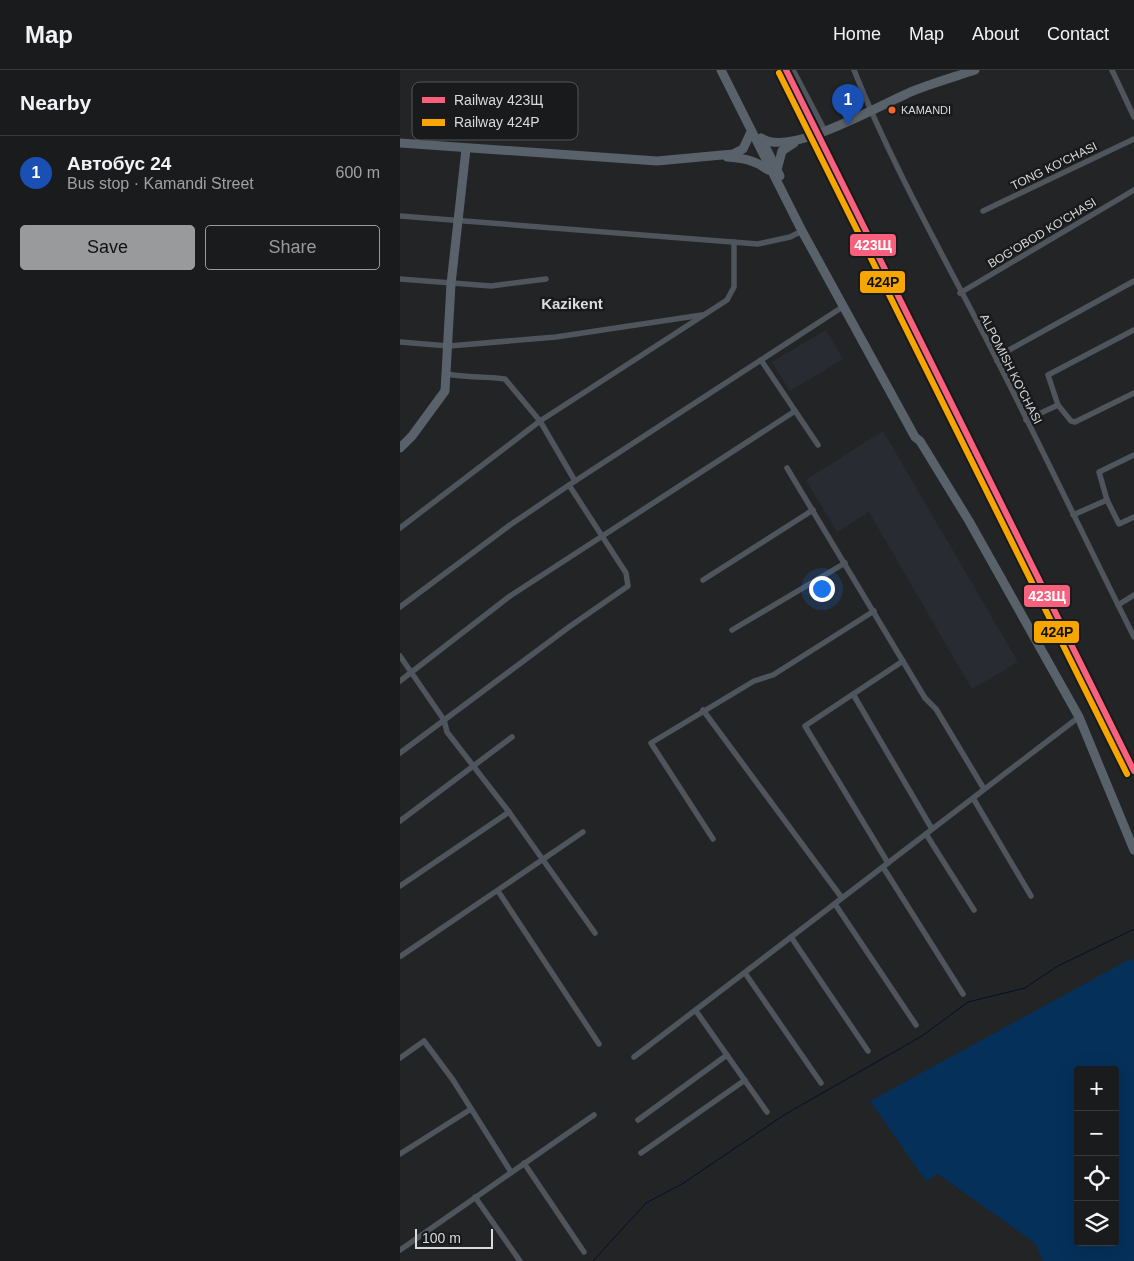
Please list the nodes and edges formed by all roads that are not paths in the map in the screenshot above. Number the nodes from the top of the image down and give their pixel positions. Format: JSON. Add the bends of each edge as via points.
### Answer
{"nodes":[{"id":1,"x":720,"y":70,"type":"edge"},
{"id":2,"x":727,"y":70,"type":"edge"},
{"id":3,"x":793,"y":70,"type":"edge"},
{"id":4,"x":854,"y":70,"type":"edge"},
{"id":5,"x":975,"y":70,"type":"edge"},
{"id":6,"x":1112,"y":70,"type":"edge"},
{"id":7,"x":870,"y":111,"type":"junction"},
{"id":8,"x":1134,"y":117,"type":"edge"},
{"id":9,"x":825,"y":131,"type":"junction"},
{"id":10,"x":751,"y":132,"type":"junction"},
{"id":11,"x":760,"y":137,"type":"junction"},
{"id":12,"x":1134,"y":139,"type":"edge"},
{"id":13,"x":796,"y":141,"type":"junction"},
{"id":14,"x":400,"y":143,"type":"edge"},
{"id":15,"x":466,"y":149,"type":"junction"},
{"id":16,"x":707,"y":157,"type":"junction"},
{"id":17,"x":774,"y":171,"type":"junction"},
{"id":18,"x":1134,"y":190,"type":"edge"},
{"id":19,"x":983,"y":211,"type":"dead end"},
{"id":20,"x":400,"y":216,"type":"edge"},
{"id":21,"x":456,"y":221,"type":"junction"},
{"id":22,"x":802,"y":231,"type":"junction"},
{"id":23,"x":734,"y":242,"type":"junction"},
{"id":24,"x":400,"y":279,"type":"edge"},
{"id":25,"x":546,"y":279,"type":"dead end"},
{"id":26,"x":1134,"y":281,"type":"edge"},
{"id":27,"x":451,"y":284,"type":"junction"},
{"id":28,"x":960,"y":293,"type":"junction"},
{"id":29,"x":844,"y":306,"type":"junction"},
{"id":30,"x":704,"y":315,"type":"junction"},
{"id":31,"x":1134,"y":330,"type":"edge"},
{"id":32,"x":400,"y":342,"type":"edge"},
{"id":33,"x":449,"y":346,"type":"junction"},
{"id":34,"x":761,"y":360,"type":"junction"},
{"id":35,"x":998,"y":361,"type":"junction"},
{"id":36,"x":447,"y":374,"type":"junction"},
{"id":37,"x":1134,"y":393,"type":"edge"},
{"id":38,"x":1058,"y":406,"type":"junction"},
{"id":39,"x":795,"y":411,"type":"junction"},
{"id":40,"x":1026,"y":420,"type":"junction"},
{"id":41,"x":540,"y":421,"type":"junction"},
{"id":42,"x":920,"y":441,"type":"junction"},
{"id":43,"x":818,"y":445,"type":"dead end"},
{"id":44,"x":400,"y":448,"type":"edge"},
{"id":45,"x":1134,"y":455,"type":"edge"},
{"id":46,"x":788,"y":468,"type":"dead end"},
{"id":47,"x":575,"y":481,"type":"junction"},
{"id":48,"x":569,"y":485,"type":"junction"},
{"id":49,"x":1107,"y":500,"type":"junction"},
{"id":50,"x":813,"y":510,"type":"junction"},
{"id":51,"x":1073,"y":515,"type":"junction"},
{"id":52,"x":1134,"y":517,"type":"edge"},
{"id":53,"x":400,"y":528,"type":"edge"},
{"id":54,"x":602,"y":537,"type":"junction"},
{"id":55,"x":845,"y":563,"type":"junction"},
{"id":56,"x":703,"y":580,"type":"dead end"},
{"id":57,"x":1134,"y":595,"type":"edge"},
{"id":58,"x":1118,"y":605,"type":"junction"},
{"id":59,"x":400,"y":607,"type":"edge"},
{"id":60,"x":874,"y":611,"type":"junction"},
{"id":61,"x":732,"y":630,"type":"dead end"},
{"id":62,"x":1134,"y":636,"type":"edge"},
{"id":63,"x":400,"y":656,"type":"edge"},
{"id":64,"x":903,"y":661,"type":"junction"},
{"id":65,"x":412,"y":672,"type":"junction"},
{"id":66,"x":400,"y":681,"type":"edge"},
{"id":67,"x":853,"y":694,"type":"junction"},
{"id":68,"x":703,"y":710,"type":"junction"},
{"id":69,"x":1079,"y":716,"type":"junction"},
{"id":70,"x":444,"y":720,"type":"junction"},
{"id":71,"x":512,"y":737,"type":"dead end"},
{"id":72,"x":400,"y":754,"type":"edge"},
{"id":73,"x":474,"y":767,"type":"junction"},
{"id":74,"x":984,"y":789,"type":"junction"},
{"id":75,"x":973,"y":798,"type":"junction"},
{"id":76,"x":509,"y":812,"type":"junction"},
{"id":77,"x":400,"y":821,"type":"edge"},
{"id":78,"x":932,"y":829,"type":"junction"},
{"id":79,"x":583,"y":832,"type":"dead end"},
{"id":80,"x":926,"y":834,"type":"junction"},
{"id":81,"x":713,"y":839,"type":"dead end"},
{"id":82,"x":1134,"y":850,"type":"edge"},
{"id":83,"x":543,"y":860,"type":"junction"},
{"id":84,"x":886,"y":865,"type":"junction"},
{"id":85,"x":400,"y":886,"type":"edge"},
{"id":86,"x":498,"y":891,"type":"junction"},
{"id":87,"x":1031,"y":896,"type":"dead end"},
{"id":88,"x":842,"y":898,"type":"junction"},
{"id":89,"x":835,"y":904,"type":"junction"},
{"id":90,"x":974,"y":910,"type":"dead end"},
{"id":91,"x":595,"y":933,"type":"dead end"},
{"id":92,"x":791,"y":937,"type":"junction"},
{"id":93,"x":401,"y":956,"type":"dead end"},
{"id":94,"x":745,"y":973,"type":"junction"},
{"id":95,"x":963,"y":994,"type":"dead end"},
{"id":96,"x":696,"y":1010,"type":"junction"},
{"id":97,"x":916,"y":1026,"type":"dead end"},
{"id":98,"x":598,"y":1044,"type":"dead end"},
{"id":99,"x":868,"y":1051,"type":"dead end"},
{"id":100,"x":727,"y":1055,"type":"junction"},
{"id":101,"x":634,"y":1057,"type":"dead end"},
{"id":102,"x":400,"y":1058,"type":"edge"},
{"id":103,"x":745,"y":1080,"type":"junction"},
{"id":104,"x":821,"y":1083,"type":"dead end"},
{"id":105,"x":471,"y":1109,"type":"junction"},
{"id":106,"x":768,"y":1112,"type":"dead end"},
{"id":107,"x":594,"y":1115,"type":"dead end"},
{"id":108,"x":638,"y":1120,"type":"dead end"},
{"id":109,"x":641,"y":1153,"type":"dead end"},
{"id":110,"x":400,"y":1154,"type":"edge"},
{"id":111,"x":524,"y":1163,"type":"junction"},
{"id":112,"x":511,"y":1172,"type":"junction"},
{"id":113,"x":475,"y":1197,"type":"junction"},
{"id":114,"x":400,"y":1250,"type":"edge"},
{"id":115,"x":584,"y":1252,"type":"dead end"},
{"id":116,"x":520,"y":1261,"type":"edge"}],
"edges":[{"from":1,"to":10,"type":"main road"},
{"from":2,"to":11,"type":"main road"},
{"from":3,"to":9,"type":"street"},
{"from":4,"to":7,"type":"street","name":"ALPOMISH KO'CHASI"},
{"from":5,"to":7,"type":"main road"},
{"from":6,"to":8,"type":"street"},
{"from":7,"to":9,"type":"main road"},
{"from":7,"to":28,"type":"street","name":"ALPOMISH KO'CHASI"},
{"from":9,"to":13,"type":"main road"},
{"from":10,"to":16,"type":"main road","via":[[743,149],[733,154]]},
{"from":10,"to":17,"type":"main road"},
{"from":11,"to":13,"type":"main road","via":[[779,144]]},
{"from":11,"to":17,"type":"main road"},
{"from":12,"to":19,"type":"street","name":"TONG KO'CHASI"},
{"from":13,"to":17,"type":"main road","via":[[782,151]]},
{"from":14,"to":15,"type":"main road"},
{"from":15,"to":16,"type":"main road","via":[[656,161]]},
{"from":15,"to":21,"type":"main road"},
{"from":16,"to":17,"type":"main road","via":[[742,158]]},
{"from":17,"to":22,"type":"main road"},
{"from":17,"to":42,"type":"main road"},
{"from":18,"to":28,"type":"street","name":"BOG'OBOD KO'CHASI"},
{"from":20,"to":21,"type":"street"},
{"from":21,"to":23,"type":"street"},
{"from":21,"to":27,"type":"main road"},
{"from":22,"to":23,"type":"street","via":[[758,244]]},
{"from":22,"to":29,"type":"main road"},
{"from":23,"to":30,"type":"street","via":[[734,287],[727,300]]},
{"from":24,"to":27,"type":"street"},
{"from":25,"to":27,"type":"street","via":[[491,286]]},
{"from":26,"to":35,"type":"street","via":[[1009,350]]},
{"from":27,"to":33,"type":"main road"},
{"from":28,"to":35,"type":"street","name":"ALPOMISH KO'CHASI"},
{"from":29,"to":34,"type":"street"},
{"from":29,"to":42,"type":"main road"},
{"from":30,"to":33,"type":"street","via":[[556,337]]},
{"from":30,"to":41,"type":"street"},
{"from":31,"to":38,"type":"street","via":[[1048,375]]},
{"from":32,"to":33,"type":"street"},
{"from":33,"to":36,"type":"main road"},
{"from":34,"to":39,"type":"street"},
{"from":34,"to":47,"type":"street"},
{"from":35,"to":40,"type":"street","name":"ALPOMISH KO'CHASI"},
{"from":36,"to":41,"type":"street","via":[[469,379],[482,376],[505,379]]},
{"from":36,"to":44,"type":"main road","via":[[445,391]]},
{"from":37,"to":38,"type":"street","via":[[1076,422],[1071,421]]},
{"from":38,"to":40,"type":"street"},
{"from":39,"to":43,"type":"street"},
{"from":39,"to":54,"type":"street"},
{"from":40,"to":51,"type":"street","name":"ALPOMISH KO'CHASI"},
{"from":41,"to":47,"type":"street"},
{"from":41,"to":53,"type":"street"},
{"from":42,"to":69,"type":"main road"},
{"from":45,"to":49,"type":"street","via":[[1099,472]]},
{"from":46,"to":50,"type":"street"},
{"from":47,"to":48,"type":"street"},
{"from":48,"to":54,"type":"street"},
{"from":48,"to":59,"type":"street"},
{"from":49,"to":51,"type":"street"},
{"from":49,"to":52,"type":"street","via":[[1119,524]]},
{"from":50,"to":55,"type":"street"},
{"from":50,"to":56,"type":"street"},
{"from":51,"to":58,"type":"street","name":"ALPOMISH KO'CHASI"},
{"from":54,"to":65,"type":"street","via":[[510,596]]},
{"from":54,"to":70,"type":"street","via":[[626,573],[628,586]]},
{"from":55,"to":60,"type":"street"},
{"from":55,"to":61,"type":"street"},
{"from":57,"to":58,"type":"street"},
{"from":58,"to":62,"type":"street","name":"ALPOMISH KO'CHASI"},
{"from":60,"to":64,"type":"street"},
{"from":60,"to":68,"type":"street","via":[[773,675],[754,681]]},
{"from":63,"to":65,"type":"street"},
{"from":64,"to":67,"type":"street"},
{"from":64,"to":74,"type":"street"},
{"from":65,"to":66,"type":"street"},
{"from":65,"to":70,"type":"street"},
{"from":67,"to":78,"type":"street"},
{"from":67,"to":84,"type":"street","via":[[805,726]]},
{"from":68,"to":81,"type":"street","via":[[651,743]]},
{"from":68,"to":88,"type":"street"},
{"from":69,"to":74,"type":"street"},
{"from":69,"to":82,"type":"main road"},
{"from":70,"to":72,"type":"street"},
{"from":70,"to":73,"type":"street","via":[[447,732]]},
{"from":71,"to":73,"type":"street"},
{"from":73,"to":76,"type":"street"},
{"from":73,"to":77,"type":"street"},
{"from":74,"to":75,"type":"street"},
{"from":75,"to":78,"type":"street"},
{"from":75,"to":87,"type":"street"},
{"from":76,"to":83,"type":"street"},
{"from":76,"to":85,"type":"street"},
{"from":78,"to":80,"type":"street"},
{"from":79,"to":83,"type":"street"},
{"from":80,"to":84,"type":"street"},
{"from":80,"to":90,"type":"street"},
{"from":83,"to":86,"type":"street"},
{"from":83,"to":91,"type":"street"},
{"from":84,"to":88,"type":"street"},
{"from":84,"to":95,"type":"street"},
{"from":86,"to":93,"type":"street"},
{"from":86,"to":98,"type":"street"},
{"from":88,"to":89,"type":"street"},
{"from":89,"to":92,"type":"street"},
{"from":89,"to":97,"type":"street"},
{"from":92,"to":94,"type":"street"},
{"from":92,"to":99,"type":"street"},
{"from":94,"to":96,"type":"street"},
{"from":94,"to":104,"type":"street"},
{"from":96,"to":100,"type":"street"},
{"from":96,"to":101,"type":"street"},
{"from":100,"to":103,"type":"street"},
{"from":100,"to":108,"type":"street"},
{"from":102,"to":105,"type":"street","via":[[424,1041]]},
{"from":103,"to":106,"type":"street"},
{"from":103,"to":109,"type":"street"},
{"from":105,"to":110,"type":"street"},
{"from":105,"to":112,"type":"street"},
{"from":107,"to":111,"type":"street"},
{"from":111,"to":112,"type":"street"},
{"from":111,"to":115,"type":"street"},
{"from":112,"to":113,"type":"street"},
{"from":113,"to":114,"type":"street"},
{"from":113,"to":116,"type":"street"}]}
